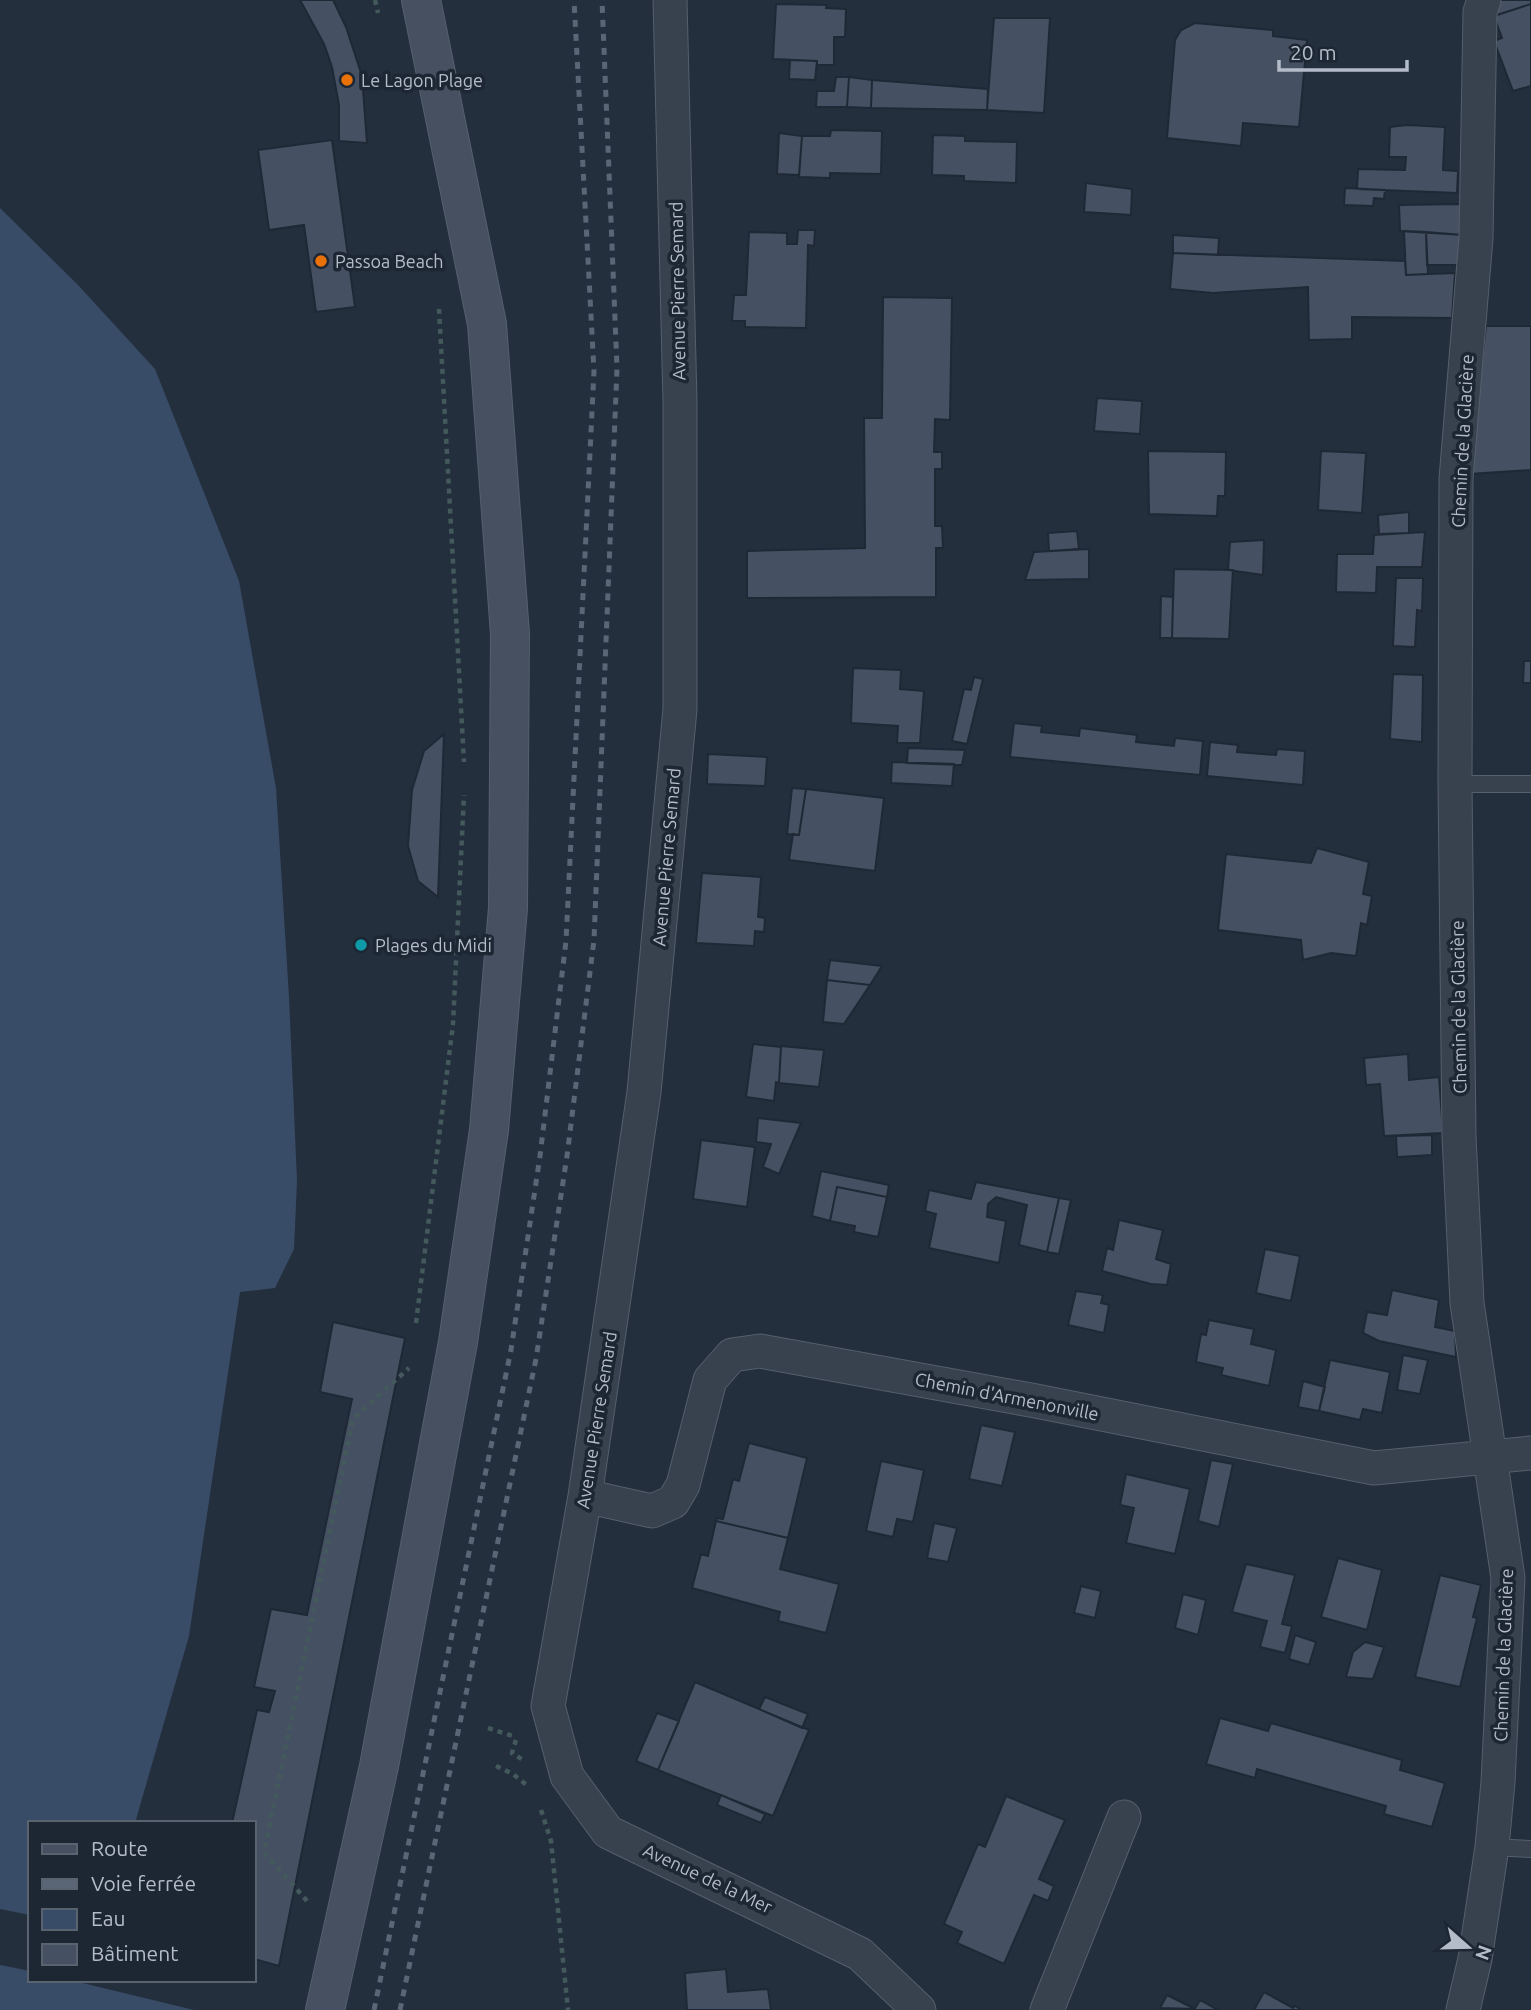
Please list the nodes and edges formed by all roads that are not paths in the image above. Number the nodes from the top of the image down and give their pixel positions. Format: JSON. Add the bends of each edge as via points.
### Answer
{"nodes":[{"id":1,"x":421,"y":0,"type":"edge"},
{"id":2,"x":670,"y":0,"type":"edge"},
{"id":3,"x":1484,"y":0,"type":"edge"},
{"id":4,"x":1455,"y":783,"type":"junction"},
{"id":5,"x":1531,"y":784,"type":"edge"},
{"id":6,"x":1531,"y":1453,"type":"edge"},
{"id":7,"x":1492,"y":1458,"type":"junction"},
{"id":8,"x":585,"y":1496,"type":"junction"},
{"id":9,"x":548,"y":1706,"type":"joint"},
{"id":10,"x":1124,"y":1816,"type":"dead end"},
{"id":11,"x":1492,"y":1847,"type":"junction"},
{"id":12,"x":1531,"y":1849,"type":"edge"},
{"id":13,"x":325,"y":2010,"type":"edge"},
{"id":14,"x":919,"y":2010,"type":"edge"},
{"id":15,"x":1047,"y":2010,"type":"edge"},
{"id":16,"x":1463,"y":2010,"type":"edge"}],
"edges":[{"from":1,"to":13,"type":"main road","via":[[487,324],[510,634],[508,908],[489,1130],[458,1342],[379,1766]]},
{"from":2,"to":8,"type":"street","name":"Avenue Pierre Semard","via":[[680,402],[680,709],[644,1092]]},
{"from":3,"to":4,"type":"street","name":"Chemin de la Glacière","via":[[1480,12],[1476,238],[1456,479]]},
{"from":4,"to":5,"type":"lane"},
{"from":4,"to":7,"type":"street","name":"Chemin de la Glacière","via":[[1459,1136],[1467,1303]]},
{"from":6,"to":7,"type":"street","name":"Chemin d'Armenonville"},
{"from":7,"to":8,"type":"street","name":"Chemin d'Armenonville","via":[[1374,1468],[760,1351],[732,1355],[710,1380],[683,1485],[673,1502],[652,1511]]},
{"from":7,"to":11,"type":"street","name":"Chemin de la Glacière","via":[[1508,1577]]},
{"from":8,"to":9,"type":"street","name":"Avenue Pierre Semard"},
{"from":9,"to":14,"type":"street","name":"Avenue de la Mer","via":[[567,1776],[608,1832],[860,1954]]},
{"from":10,"to":15,"type":"street"},
{"from":11,"to":12,"type":"lane"},
{"from":11,"to":16,"type":"street","name":"Chemin de la Glacière"}]}
